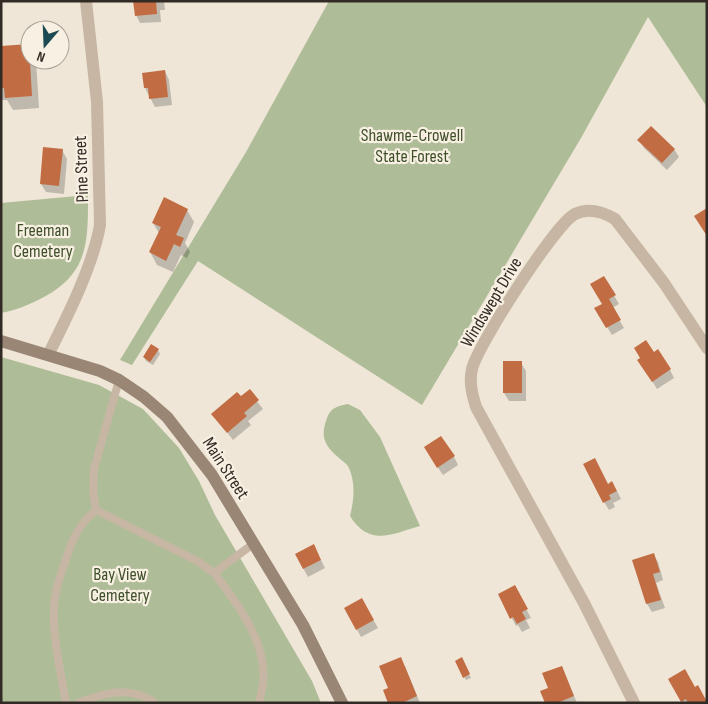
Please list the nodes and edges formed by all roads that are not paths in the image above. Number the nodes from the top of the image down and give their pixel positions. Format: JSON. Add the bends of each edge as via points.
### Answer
{"nodes":[{"id":1,"x":86,"y":1,"type":"edge"},
{"id":2,"x":1,"y":341,"type":"edge"},
{"id":3,"x":707,"y":348,"type":"edge"},
{"id":4,"x":48,"y":355,"type":"junction"},
{"id":5,"x":120,"y":380,"type":"junction"},
{"id":6,"x":96,"y":510,"type":"junction"},
{"id":7,"x":253,"y":544,"type":"junction"},
{"id":8,"x":214,"y":572,"type":"junction"},
{"id":9,"x":66,"y":703,"type":"edge"},
{"id":10,"x":78,"y":703,"type":"edge"},
{"id":11,"x":155,"y":703,"type":"edge"},
{"id":12,"x":259,"y":703,"type":"edge"},
{"id":13,"x":342,"y":703,"type":"edge"},
{"id":14,"x":634,"y":703,"type":"edge"}],
"edges":[{"from":1,"to":4,"type":"street","name":"Pine Street","via":[[97,102],[100,225],[96,244]]},
{"from":2,"to":4,"type":"main road","name":"Main Street"},
{"from":3,"to":14,"type":"street","name":"Windswept Drive","via":[[664,283],[615,219],[604,212],[584,210],[563,223],[552,238],[494,324],[472,368],[470,389],[476,407],[584,603]]},
{"from":4,"to":5,"type":"main road","name":"Main Street"},
{"from":5,"to":6,"type":"lane","via":[[94,469]]},
{"from":5,"to":7,"type":"main road","name":"Main Street","via":[[167,417],[212,475]]},
{"from":6,"to":8,"type":"lane"},
{"from":6,"to":9,"type":"lane","via":[[82,522],[56,589],[54,611]]},
{"from":7,"to":8,"type":"lane"},
{"from":7,"to":13,"type":"main road","name":"Main Street","via":[[303,625]]},
{"from":8,"to":12,"type":"lane","via":[[244,614],[255,639],[263,682]]},
{"from":10,"to":11,"type":"lane","via":[[99,694],[120,692],[138,694]]}]}
